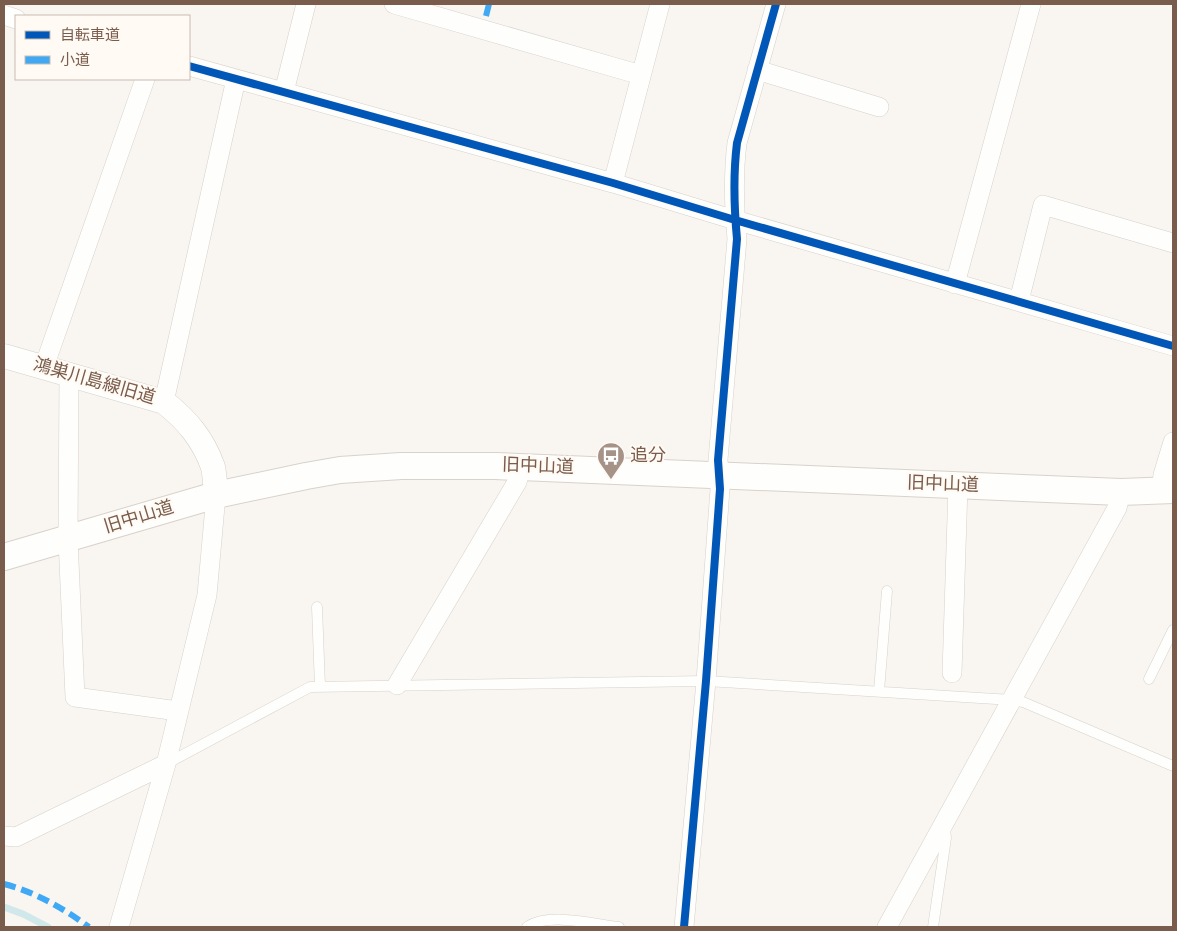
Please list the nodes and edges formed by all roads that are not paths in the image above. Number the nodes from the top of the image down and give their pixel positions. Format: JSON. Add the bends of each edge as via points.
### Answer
{"nodes":[{"id":1,"x":7,"y":4,"type":"edge"},
{"id":2,"x":306,"y":4,"type":"edge"},
{"id":3,"x":394,"y":4,"type":"edge"},
{"id":4,"x":660,"y":4,"type":"edge"},
{"id":5,"x":776,"y":4,"type":"edge"},
{"id":6,"x":1031,"y":4,"type":"edge"},
{"id":7,"x":4,"y":16,"type":"edge"},
{"id":8,"x":190,"y":66,"type":"edge"},
{"id":9,"x":757,"y":70,"type":"junction"},
{"id":10,"x":641,"y":75,"type":"junction"},
{"id":11,"x":236,"y":79,"type":"junction"},
{"id":12,"x":145,"y":80,"type":"edge"},
{"id":13,"x":284,"y":92,"type":"junction"},
{"id":14,"x":879,"y":106,"type":"dead end"},
{"id":15,"x":613,"y":183,"type":"junction"},
{"id":16,"x":735,"y":220,"type":"junction"},
{"id":17,"x":1173,"y":243,"type":"edge"},
{"id":18,"x":955,"y":284,"type":"junction"},
{"id":19,"x":1018,"y":301,"type":"junction"},
{"id":20,"x":1173,"y":346,"type":"edge"},
{"id":21,"x":4,"y":356,"type":"edge"},
{"id":22,"x":44,"y":367,"type":"junction"},
{"id":23,"x":69,"y":375,"type":"junction"},
{"id":24,"x":164,"y":402,"type":"junction"},
{"id":25,"x":1173,"y":442,"type":"edge"},
{"id":26,"x":521,"y":467,"type":"junction"},
{"id":27,"x":720,"y":475,"type":"junction"},
{"id":28,"x":958,"y":486,"type":"junction"},
{"id":29,"x":1167,"y":490,"type":"edge"},
{"id":30,"x":1121,"y":492,"type":"junction"},
{"id":31,"x":216,"y":495,"type":"junction"},
{"id":32,"x":68,"y":539,"type":"junction"},
{"id":33,"x":4,"y":557,"type":"edge"},
{"id":34,"x":887,"y":591,"type":"dead end"},
{"id":35,"x":317,"y":607,"type":"dead end"},
{"id":36,"x":1173,"y":630,"type":"edge"},
{"id":37,"x":952,"y":673,"type":"dead end"},
{"id":38,"x":1149,"y":678,"type":"dead end"},
{"id":39,"x":706,"y":681,"type":"junction"},
{"id":40,"x":397,"y":685,"type":"junction"},
{"id":41,"x":320,"y":687,"type":"junction"},
{"id":42,"x":879,"y":691,"type":"junction"},
{"id":43,"x":1012,"y":700,"type":"junction"},
{"id":44,"x":178,"y":711,"type":"junction"},
{"id":45,"x":166,"y":764,"type":"junction"},
{"id":46,"x":1173,"y":766,"type":"edge"},
{"id":47,"x":945,"y":823,"type":"junction"},
{"id":48,"x":4,"y":836,"type":"edge"},
{"id":49,"x":119,"y":927,"type":"edge"},
{"id":50,"x":527,"y":927,"type":"edge"},
{"id":51,"x":619,"y":927,"type":"edge"},
{"id":52,"x":684,"y":927,"type":"edge"},
{"id":53,"x":887,"y":927,"type":"edge"},
{"id":54,"x":933,"y":927,"type":"edge"}],
"edges":[{"from":1,"to":7,"type":"street"},
{"from":2,"to":13,"type":"street"},
{"from":3,"to":10,"type":"street"},
{"from":4,"to":10,"type":"street"},
{"from":5,"to":9,"type":"street"},
{"from":6,"to":18,"type":"street"},
{"from":8,"to":11,"type":"street"},
{"from":9,"to":14,"type":"street"},
{"from":9,"to":16,"type":"street","via":[[737,144]]},
{"from":10,"to":15,"type":"street"},
{"from":11,"to":13,"type":"street"},
{"from":11,"to":24,"type":"street"},
{"from":12,"to":22,"type":"street"},
{"from":13,"to":15,"type":"street"},
{"from":15,"to":16,"type":"street"},
{"from":16,"to":18,"type":"street"},
{"from":16,"to":27,"type":"street","via":[[737,239],[718,460]]},
{"from":17,"to":19,"type":"street","via":[[1043,205]]},
{"from":18,"to":19,"type":"street"},
{"from":19,"to":20,"type":"street"},
{"from":21,"to":22,"type":"street","name":"鴻巣川島線旧道"},
{"from":22,"to":23,"type":"street","name":"鴻巣川島線旧道"},
{"from":23,"to":24,"type":"street","name":"鴻巣川島線旧道"},
{"from":23,"to":32,"type":"street"},
{"from":24,"to":31,"type":"street","name":"鴻巣川島線旧道","via":[[184,418],[199,438],[213,468]]},
{"from":25,"to":29,"type":"street","via":[[1163,474]]},
{"from":26,"to":27,"type":"main road","name":"旧中山道"},
{"from":26,"to":31,"type":"main road","name":"旧中山道","via":[[401,466],[340,470]]},
{"from":26,"to":40,"type":"street","via":[[517,482]]},
{"from":27,"to":28,"type":"main road","name":"旧中山道"},
{"from":27,"to":39,"type":"street"},
{"from":28,"to":30,"type":"main road","name":"旧中山道"},
{"from":28,"to":37,"type":"street"},
{"from":29,"to":30,"type":"main road","name":"旧中山道"},
{"from":30,"to":43,"type":"street","via":[[1117,508]]},
{"from":31,"to":32,"type":"main road","name":"旧中山道"},
{"from":31,"to":44,"type":"street","via":[[207,595]]},
{"from":32,"to":33,"type":"main road","name":"旧中山道"},
{"from":32,"to":44,"type":"street","via":[[75,697]]},
{"from":34,"to":42,"type":"lane"},
{"from":35,"to":41,"type":"lane"},
{"from":36,"to":38,"type":"lane"},
{"from":39,"to":40,"type":"lane"},
{"from":39,"to":42,"type":"lane"},
{"from":39,"to":52,"type":"street"},
{"from":40,"to":41,"type":"lane"},
{"from":41,"to":45,"type":"lane","via":[[310,687]]},
{"from":42,"to":43,"type":"lane"},
{"from":43,"to":46,"type":"lane"},
{"from":43,"to":47,"type":"street"},
{"from":44,"to":45,"type":"street"},
{"from":45,"to":48,"type":"street","via":[[16,837]]},
{"from":45,"to":49,"type":"street"},
{"from":47,"to":53,"type":"street"},
{"from":47,"to":54,"type":"lane","via":[[946,838]]},
{"from":50,"to":51,"type":"lane","via":[[534,922],[555,919]]}]}
